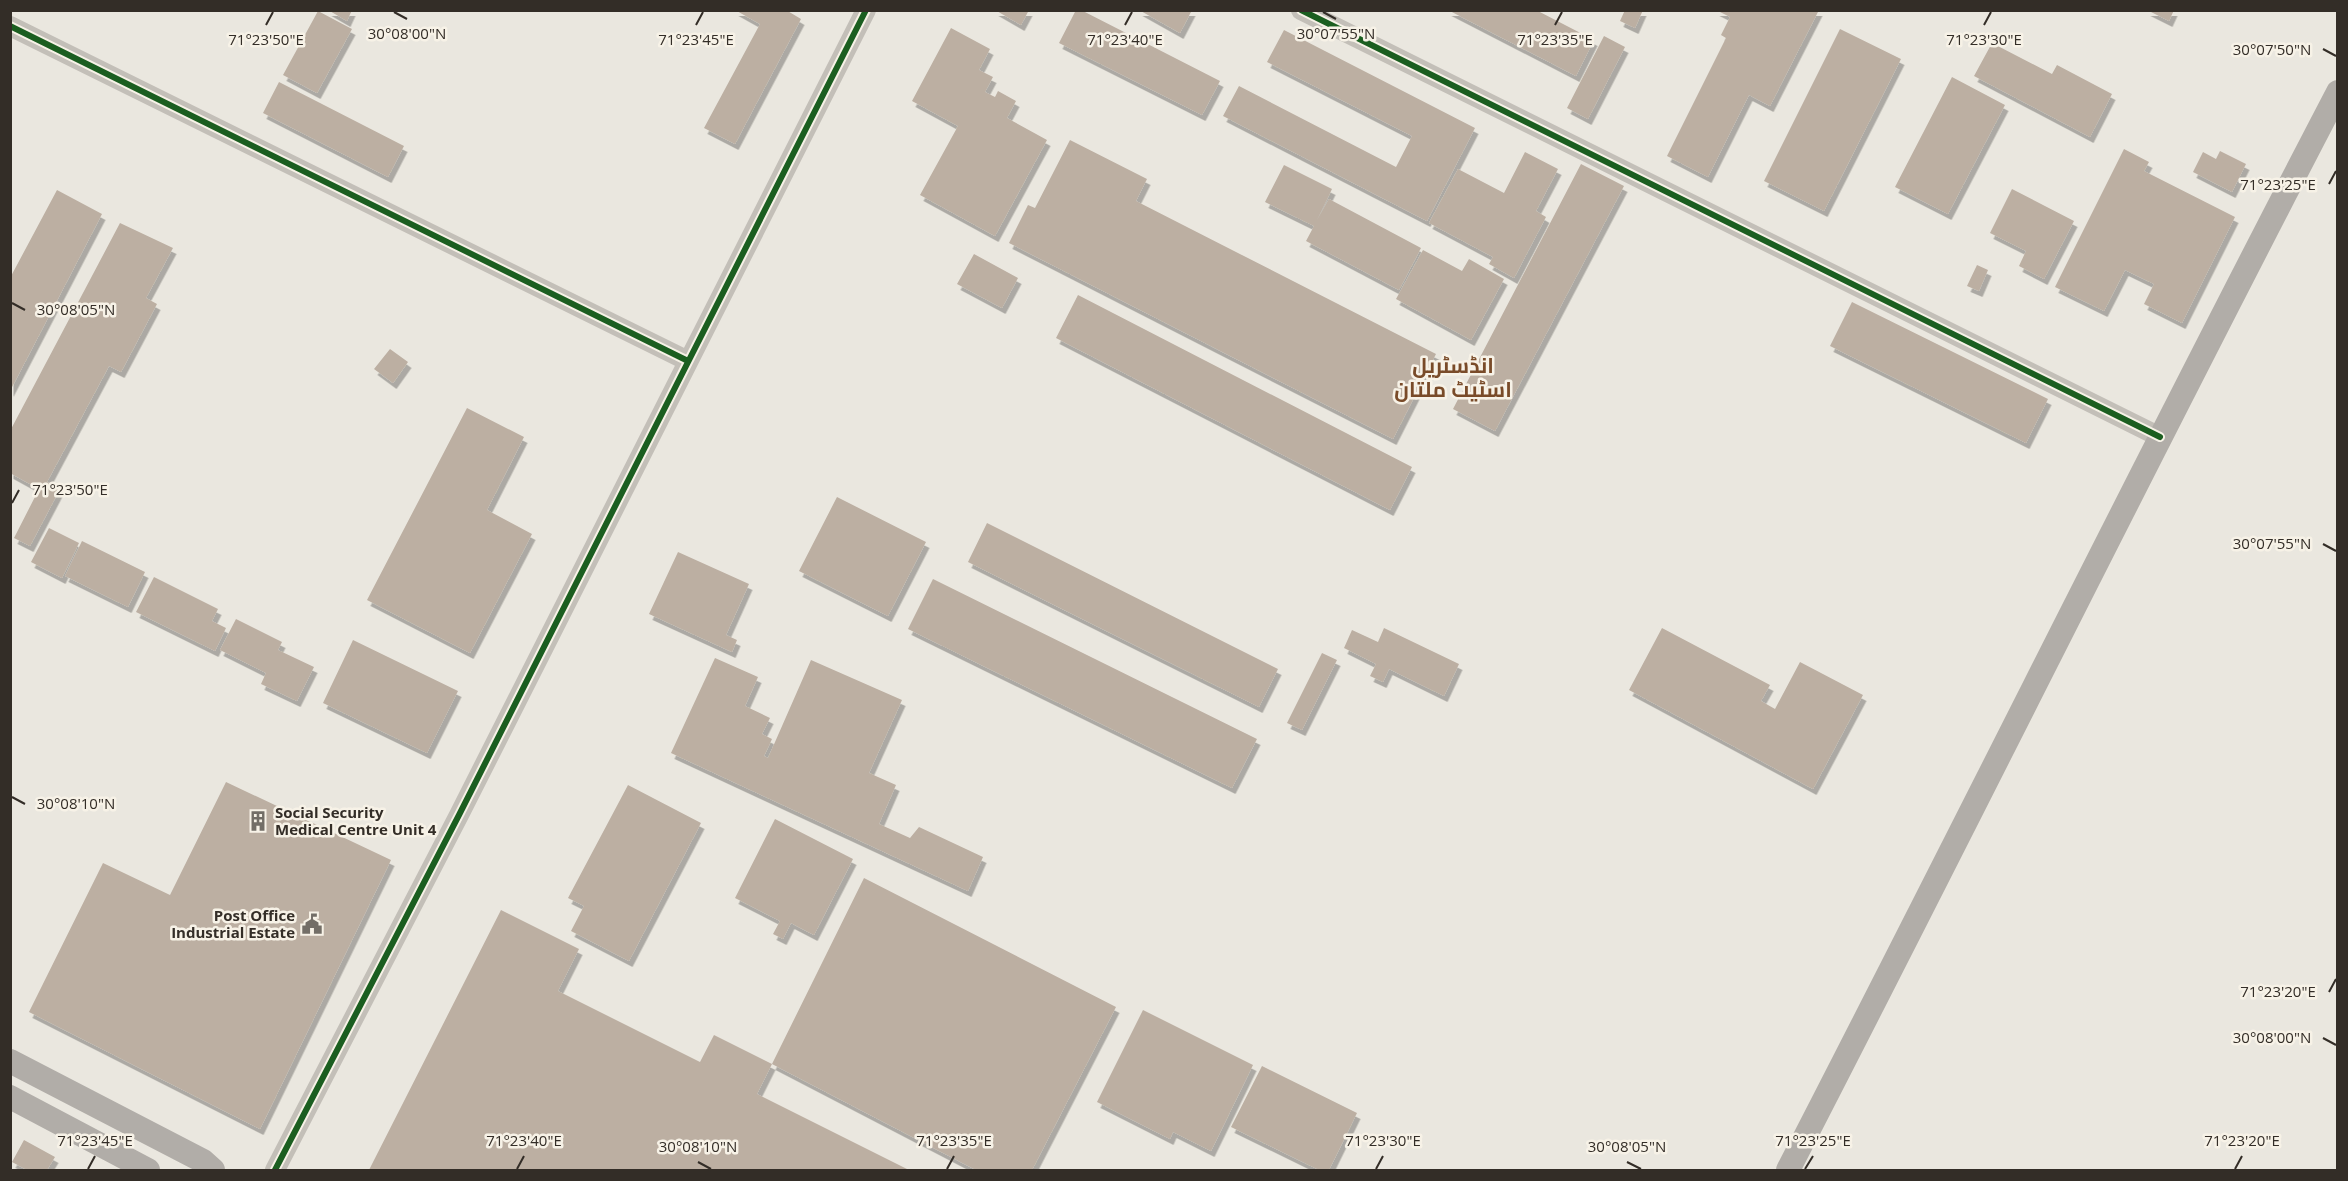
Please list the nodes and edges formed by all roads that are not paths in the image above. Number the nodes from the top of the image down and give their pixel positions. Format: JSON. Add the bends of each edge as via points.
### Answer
{"nodes":[{"id":1,"x":866,"y":10,"type":"edge"},
{"id":2,"x":1301,"y":10,"type":"edge"},
{"id":3,"x":10,"y":26,"type":"edge"},
{"id":4,"x":2337,"y":92,"type":"edge"},
{"id":5,"x":688,"y":361,"type":"junction"},
{"id":6,"x":2160,"y":437,"type":"junction"},
{"id":7,"x":10,"y":1061,"type":"edge"},
{"id":8,"x":10,"y":1097,"type":"edge"},
{"id":9,"x":148,"y":1170,"type":"edge"},
{"id":10,"x":213,"y":1170,"type":"edge"},
{"id":11,"x":275,"y":1170,"type":"edge"},
{"id":12,"x":1788,"y":1170,"type":"edge"}],
"edges":[{"from":1,"to":5,"type":"street"},
{"from":2,"to":6,"type":"street"},
{"from":3,"to":5,"type":"street"},
{"from":4,"to":6,"type":"main road"},
{"from":5,"to":11,"type":"street"},
{"from":6,"to":12,"type":"main road"},
{"from":7,"to":10,"type":"main road","via":[[203,1161]]},
{"from":8,"to":9,"type":"main road"}]}
